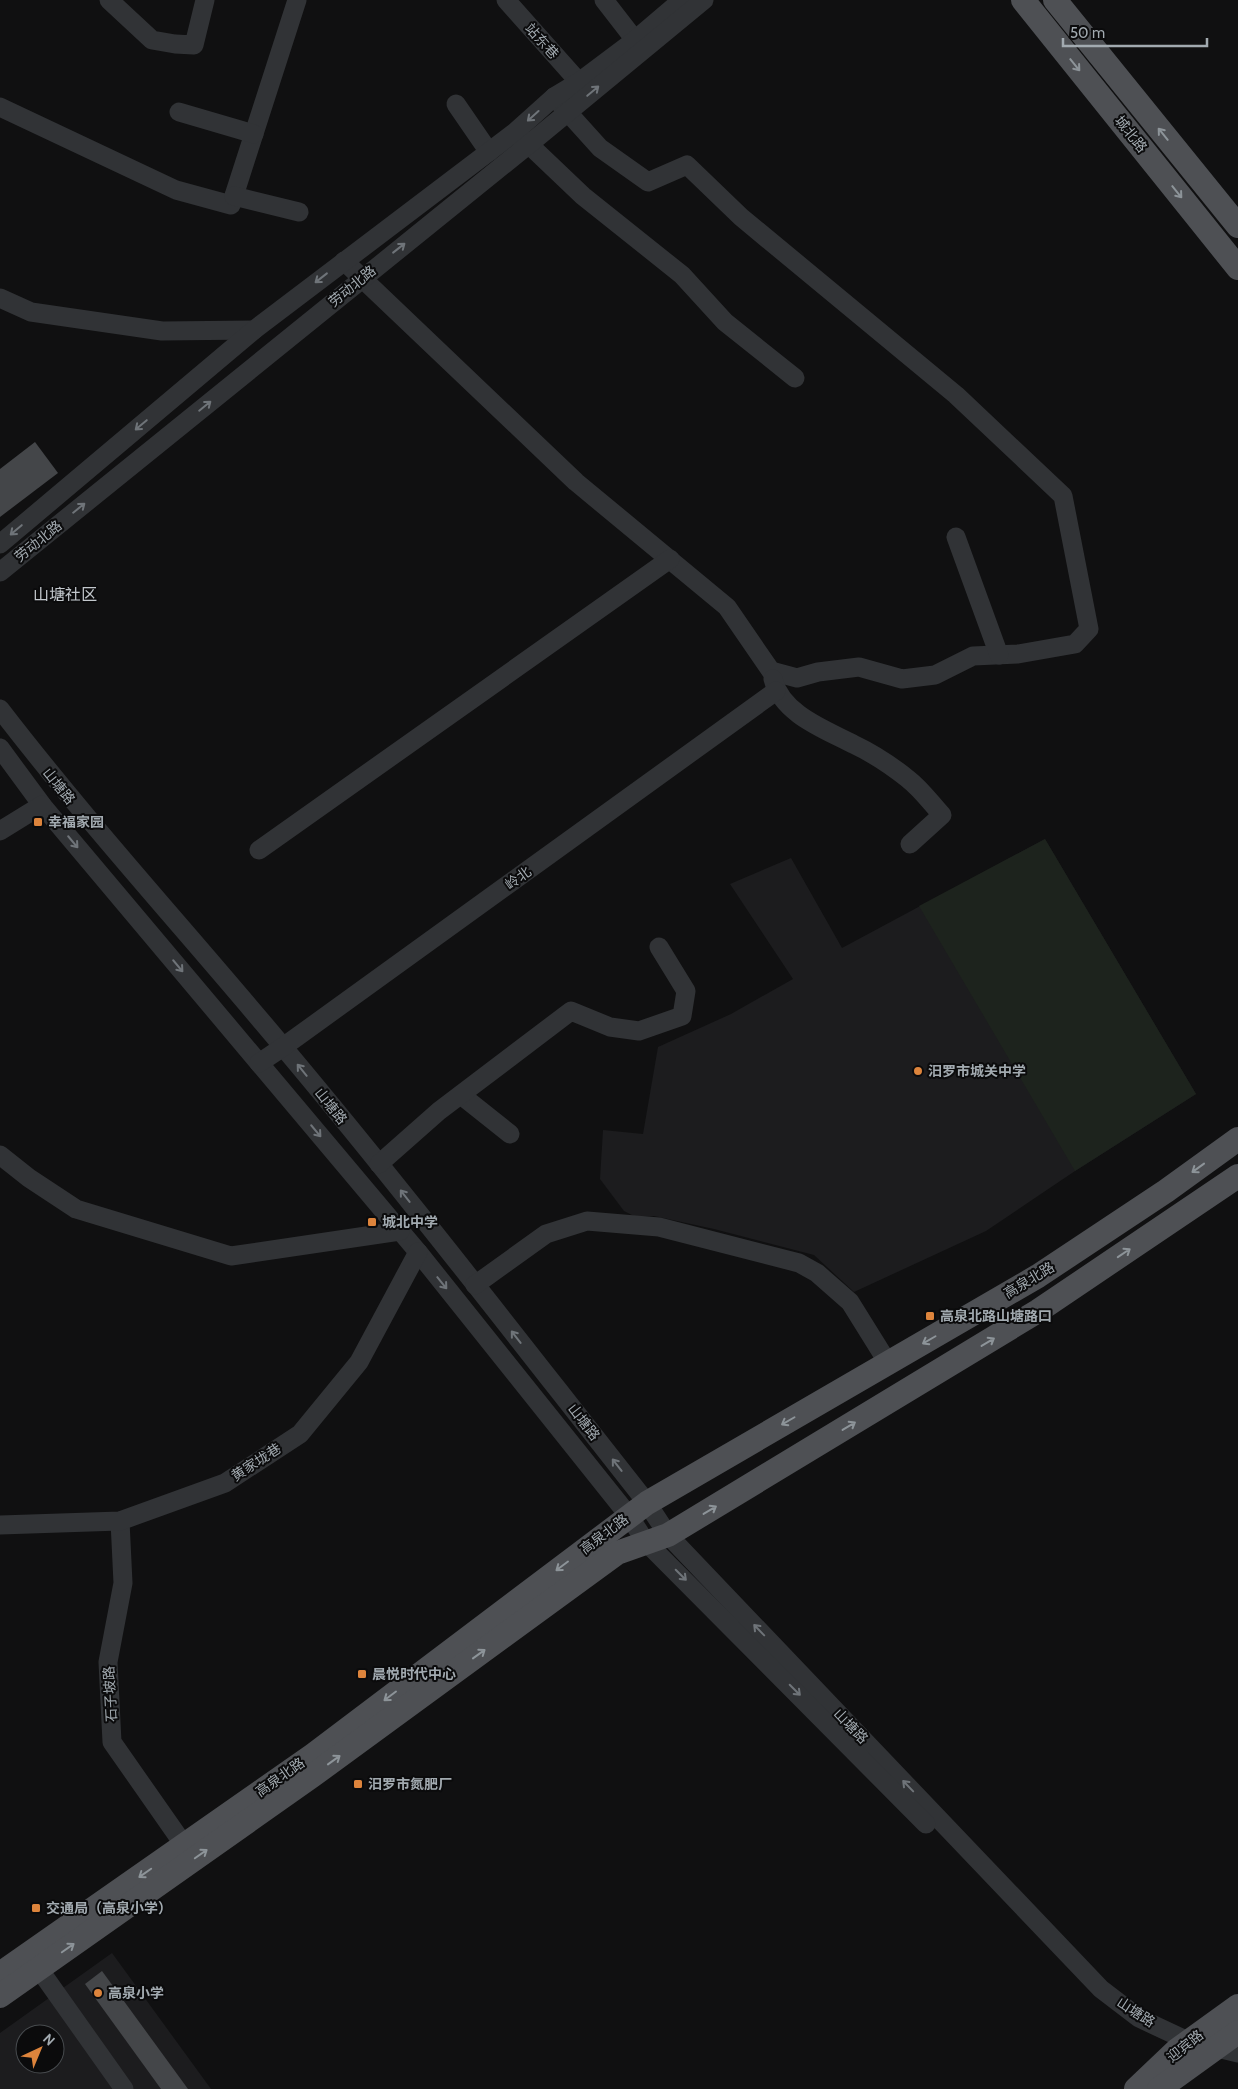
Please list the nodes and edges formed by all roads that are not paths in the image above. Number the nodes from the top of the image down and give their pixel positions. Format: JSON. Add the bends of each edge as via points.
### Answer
{"nodes":[{"id":1,"x":109,"y":0,"type":"edge"},
{"id":2,"x":205,"y":0,"type":"edge"},
{"id":3,"x":297,"y":0,"type":"edge"},
{"id":4,"x":506,"y":0,"type":"edge"},
{"id":5,"x":604,"y":0,"type":"edge"},
{"id":6,"x":682,"y":0,"type":"edge"},
{"id":7,"x":704,"y":0,"type":"edge"},
{"id":8,"x":1023,"y":0,"type":"edge"},
{"id":9,"x":1055,"y":0,"type":"edge"},
{"id":10,"x":634,"y":40,"type":"junction"},
{"id":11,"x":579,"y":82,"type":"junction"},
{"id":12,"x":554,"y":97,"type":"junction"},
{"id":13,"x":456,"y":104,"type":"dead end"},
{"id":14,"x":0,"y":107,"type":"edge"},
{"id":15,"x":179,"y":112,"type":"dead end"},
{"id":16,"x":568,"y":112,"type":"junction"},
{"id":17,"x":515,"y":132,"type":"junction"},
{"id":18,"x":254,"y":134,"type":"junction"},
{"id":19,"x":528,"y":145,"type":"junction"},
{"id":20,"x":489,"y":152,"type":"junction"},
{"id":21,"x":234,"y":196,"type":"junction"},
{"id":22,"x":299,"y":212,"type":"dead end"},
{"id":23,"x":1238,"y":226,"type":"edge"},
{"id":24,"x":344,"y":261,"type":"junction"},
{"id":25,"x":1238,"y":268,"type":"edge"},
{"id":26,"x":362,"y":277,"type":"junction"},
{"id":27,"x":0,"y":298,"type":"edge"},
{"id":28,"x":254,"y":330,"type":"junction"},
{"id":29,"x":794,"y":378,"type":"dead end"},
{"id":30,"x":956,"y":537,"type":"dead end"},
{"id":31,"x":0,"y":544,"type":"edge"},
{"id":32,"x":670,"y":559,"type":"junction"},
{"id":33,"x":0,"y":572,"type":"edge"},
{"id":34,"x":999,"y":655,"type":"junction"},
{"id":35,"x":771,"y":671,"type":"junction"},
{"id":36,"x":776,"y":691,"type":"junction"},
{"id":37,"x":0,"y":709,"type":"edge"},
{"id":38,"x":0,"y":748,"type":"edge"},
{"id":39,"x":42,"y":805,"type":"junction"},
{"id":40,"x":0,"y":831,"type":"edge"},
{"id":41,"x":910,"y":844,"type":"dead end"},
{"id":42,"x":258,"y":850,"type":"dead end"},
{"id":43,"x":659,"y":947,"type":"dead end"},
{"id":44,"x":284,"y":1047,"type":"junction"},
{"id":45,"x":259,"y":1063,"type":"junction"},
{"id":46,"x":461,"y":1095,"type":"junction"},
{"id":47,"x":510,"y":1134,"type":"dead end"},
{"id":48,"x":1238,"y":1139,"type":"edge"},
{"id":49,"x":0,"y":1155,"type":"edge"},
{"id":50,"x":379,"y":1164,"type":"junction"},
{"id":51,"x":1238,"y":1176,"type":"edge"},
{"id":52,"x":400,"y":1230,"type":"junction"},
{"id":53,"x":418,"y":1252,"type":"junction"},
{"id":54,"x":475,"y":1285,"type":"junction"},
{"id":55,"x":888,"y":1363,"type":"junction"},
{"id":56,"x":638,"y":1510,"type":"junction"},
{"id":57,"x":120,"y":1521,"type":"junction"},
{"id":58,"x":0,"y":1525,"type":"edge"},
{"id":59,"x":668,"y":1535,"type":"junction"},
{"id":60,"x":645,"y":1541,"type":"junction"},
{"id":61,"x":184,"y":1845,"type":"junction"},
{"id":62,"x":39,"y":1969,"type":"junction"},
{"id":63,"x":0,"y":1974,"type":"edge"},
{"id":64,"x":0,"y":1996,"type":"edge"},
{"id":65,"x":1238,"y":2006,"type":"edge"},
{"id":66,"x":1238,"y":2032,"type":"edge"},
{"id":67,"x":1196,"y":2049,"type":"junction"},
{"id":68,"x":1238,"y":2053,"type":"edge"},
{"id":69,"x":1238,"y":2062,"type":"edge"},
{"id":70,"x":124,"y":2089,"type":"edge"},
{"id":71,"x":1136,"y":2089,"type":"edge"},
{"id":72,"x":1159,"y":2089,"type":"edge"}],
"edges":[{"from":1,"to":2,"type":"street","via":[[152,40],[194,45]]},
{"from":3,"to":18,"type":"street"},
{"from":4,"to":11,"type":"street","name":"站东巷"},
{"from":5,"to":10,"type":"street"},
{"from":6,"to":10,"type":"street","name":"劳动北路"},
{"from":16,"to":7,"type":"street","name":"劳动北路","one_way":true},
{"from":8,"to":25,"type":"main road","name":"城北路","one_way":true},
{"from":23,"to":9,"type":"main road","name":"城北路","one_way":true},
{"from":10,"to":11,"type":"street","name":"劳动北路"},
{"from":11,"to":12,"type":"street","name":"劳动北路"},
{"from":12,"to":16,"type":"street"},
{"from":12,"to":17,"type":"street","name":"劳动北路","one_way":true},
{"from":13,"to":20,"type":"street"},
{"from":14,"to":21,"type":"street","via":[[176,190],[231,205]]},
{"from":15,"to":18,"type":"street"},
{"from":16,"to":19,"type":"street","name":"劳动北路"},
{"from":16,"to":34,"type":"street","via":[[600,148],[648,182],[688,166],[741,217],[956,395],[1063,496],[1089,628],[1075,644]]},
{"from":17,"to":19,"type":"street"},
{"from":17,"to":20,"type":"street","name":"劳动北路"},
{"from":18,"to":21,"type":"street"},
{"from":26,"to":19,"type":"street","name":"劳动北路","one_way":true},
{"from":19,"to":29,"type":"street","via":[[583,196],[682,275],[725,322]]},
{"from":20,"to":24,"type":"street","name":"劳动北路"},
{"from":21,"to":22,"type":"street"},
{"from":24,"to":26,"type":"street"},
{"from":24,"to":28,"type":"street","name":"劳动北路","one_way":true},
{"from":26,"to":32,"type":"street","via":[[576,482]]},
{"from":33,"to":26,"type":"street","name":"劳动北路","one_way":true},
{"from":27,"to":28,"type":"street","via":[[31,312],[162,331]]},
{"from":28,"to":31,"type":"street","name":"劳动北路","one_way":true},
{"from":30,"to":34,"type":"street"},
{"from":32,"to":35,"type":"street","via":[[727,607]]},
{"from":32,"to":42,"type":"street"},
{"from":34,"to":35,"type":"street","via":[[972,656],[935,675],[902,679],[859,668],[818,672],[797,678]]},
{"from":35,"to":36,"type":"street"},
{"from":36,"to":41,"type":"street","via":[[784,701],[829,734],[854,744],[909,780],[942,815]]},
{"from":36,"to":44,"type":"street","name":"岭北"},
{"from":37,"to":44,"type":"street","name":"山塘路","via":[[61,788]]},
{"from":38,"to":39,"type":"street","name":"山塘路"},
{"from":39,"to":40,"type":"street"},
{"from":39,"to":45,"type":"street","name":"山塘路","one_way":true},
{"from":43,"to":46,"type":"street","via":[[686,991],[682,1016],[639,1031],[610,1027],[571,1011]]},
{"from":44,"to":45,"type":"street","name":"岭北"},
{"from":50,"to":44,"type":"street","name":"山塘路","one_way":true},
{"from":45,"to":52,"type":"street","name":"山塘路","one_way":true},
{"from":46,"to":47,"type":"street"},
{"from":46,"to":50,"type":"street"},
{"from":48,"to":55,"type":"main road","name":"高泉北路","one_way":true,"via":[[1038,1276]]},
{"from":49,"to":52,"type":"street","via":[[76,1209],[231,1256]]},
{"from":54,"to":50,"type":"street","name":"山塘路","one_way":true},
{"from":59,"to":51,"type":"main road","name":"高泉北路","one_way":true,"via":[[1038,1311]]},
{"from":52,"to":53,"type":"street","name":"山塘路"},
{"from":53,"to":56,"type":"street","name":"山塘路","one_way":true},
{"from":53,"to":57,"type":"street","name":"黄家垅巷","via":[[359,1362],[300,1434],[225,1483]]},
{"from":54,"to":55,"type":"street","via":[[546,1234],[588,1221],[659,1227],[799,1263],[817,1273],[850,1302]]},
{"from":56,"to":54,"type":"street","name":"山塘路","one_way":true},
{"from":55,"to":56,"type":"main road","name":"高泉北路","one_way":true},
{"from":56,"to":59,"type":"street","name":"山塘路"},
{"from":56,"to":60,"type":"street","name":"山塘路"},
{"from":56,"to":61,"type":"main road","name":"高泉北路","one_way":true,"via":[[313,1755]]},
{"from":57,"to":58,"type":"street","name":"黄家垅巷"},
{"from":57,"to":61,"type":"street","name":"石子坡路","via":[[123,1583],[108,1662],[112,1742]]},
{"from":59,"to":60,"type":"main road","name":"高泉北路"},
{"from":67,"to":59,"type":"street","name":"山塘路","one_way":true,"via":[[1139,2018],[1101,1989]]},
{"from":62,"to":60,"type":"main road","name":"高泉北路","one_way":true,"via":[[312,1776],[617,1553]]},
{"from":60,"to":67,"type":"street","name":"山塘路","one_way":true,"via":[[1096,1995],[1135,2026]]},
{"from":61,"to":63,"type":"main road","name":"高泉北路","one_way":true},
{"from":62,"to":64,"type":"main road","name":"高泉北路"},
{"from":62,"to":70,"type":"street"},
{"from":65,"to":67,"type":"main road","name":"迎宾路"},
{"from":66,"to":67,"type":"main road","name":"迎宾路"},
{"from":67,"to":68,"type":"street","name":"山塘路"},
{"from":67,"to":69,"type":"street","name":"山塘路"},
{"from":67,"to":71,"type":"main road","name":"迎宾路"},
{"from":67,"to":72,"type":"main road","name":"迎宾路"}]}
